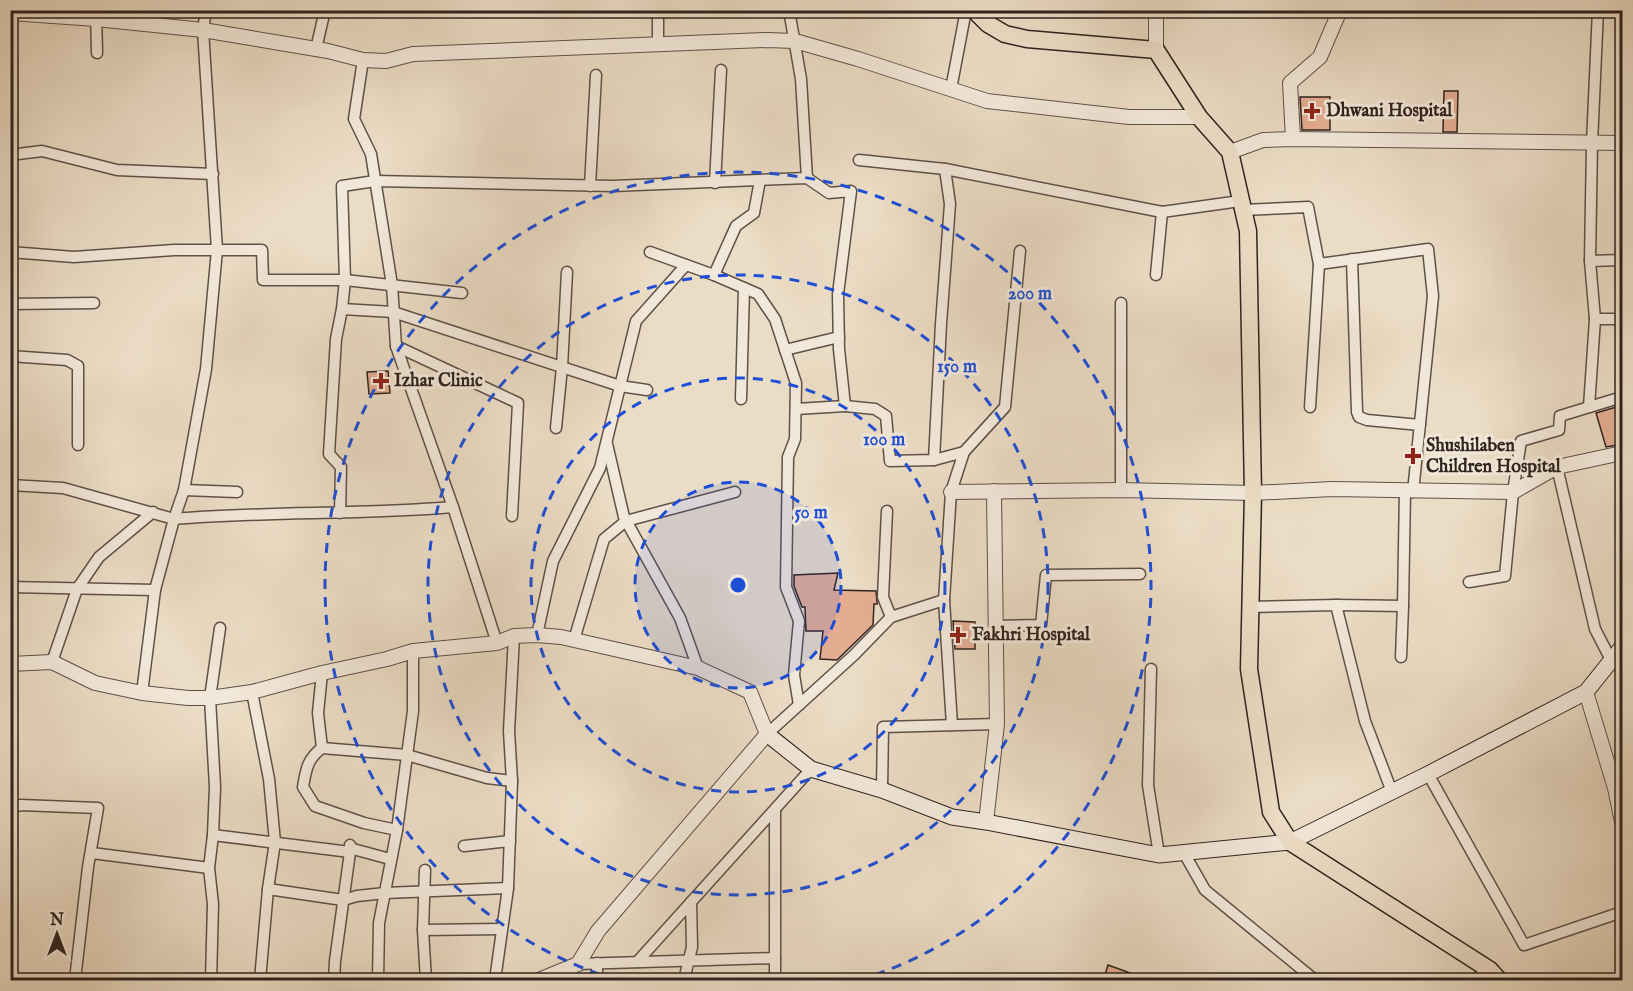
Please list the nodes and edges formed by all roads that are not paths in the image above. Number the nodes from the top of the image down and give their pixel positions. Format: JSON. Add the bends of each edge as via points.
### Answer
{"nodes":[{"id":1,"x":206,"y":10,"type":"edge"},
{"id":2,"x":325,"y":10,"type":"edge"},
{"id":3,"x":658,"y":10,"type":"edge"},
{"id":4,"x":789,"y":10,"type":"edge"},
{"id":5,"x":966,"y":10,"type":"edge"},
{"id":6,"x":978,"y":10,"type":"edge"},
{"id":7,"x":1156,"y":10,"type":"edge"},
{"id":8,"x":1340,"y":10,"type":"edge"},
{"id":9,"x":1598,"y":10,"type":"edge"},
{"id":10,"x":10,"y":13,"type":"edge"},
{"id":11,"x":96,"y":15,"type":"edge"},
{"id":12,"x":203,"y":30,"type":"junction"},
{"id":13,"x":795,"y":41,"type":"junction"},
{"id":14,"x":658,"y":44,"type":"junction"},
{"id":15,"x":316,"y":50,"type":"junction"},
{"id":16,"x":1156,"y":50,"type":"junction"},
{"id":17,"x":97,"y":53,"type":"dead end"},
{"id":18,"x":363,"y":60,"type":"junction"},
{"id":19,"x":721,"y":70,"type":"dead end"},
{"id":20,"x":596,"y":75,"type":"dead end"},
{"id":21,"x":951,"y":89,"type":"junction"},
{"id":22,"x":1199,"y":117,"type":"junction"},
{"id":23,"x":1293,"y":139,"type":"junction"},
{"id":24,"x":1592,"y":143,"type":"junction"},
{"id":25,"x":1623,"y":143,"type":"edge"},
{"id":26,"x":1230,"y":152,"type":"junction"},
{"id":27,"x":10,"y":155,"type":"edge"},
{"id":28,"x":859,"y":160,"type":"dead end"},
{"id":29,"x":945,"y":169,"type":"junction"},
{"id":30,"x":213,"y":174,"type":"junction"},
{"id":31,"x":807,"y":178,"type":"junction"},
{"id":32,"x":760,"y":180,"type":"junction"},
{"id":33,"x":375,"y":181,"type":"junction"},
{"id":34,"x":715,"y":183,"type":"junction"},
{"id":35,"x":590,"y":186,"type":"junction"},
{"id":36,"x":1242,"y":206,"type":"junction"},
{"id":37,"x":1162,"y":212,"type":"junction"},
{"id":38,"x":217,"y":250,"type":"junction"},
{"id":39,"x":1020,"y":251,"type":"dead end"},
{"id":40,"x":10,"y":252,"type":"edge"},
{"id":41,"x":650,"y":252,"type":"dead end"},
{"id":42,"x":1352,"y":259,"type":"junction"},
{"id":43,"x":1623,"y":260,"type":"edge"},
{"id":44,"x":1590,"y":261,"type":"junction"},
{"id":45,"x":1319,"y":264,"type":"junction"},
{"id":46,"x":686,"y":265,"type":"junction"},
{"id":47,"x":567,"y":272,"type":"dead end"},
{"id":48,"x":714,"y":274,"type":"junction"},
{"id":49,"x":1156,"y":274,"type":"dead end"},
{"id":50,"x":345,"y":280,"type":"junction"},
{"id":51,"x":392,"y":285,"type":"junction"},
{"id":52,"x":744,"y":288,"type":"junction"},
{"id":53,"x":462,"y":293,"type":"dead end"},
{"id":54,"x":94,"y":303,"type":"dead end"},
{"id":55,"x":1120,"y":303,"type":"dead end"},
{"id":56,"x":10,"y":304,"type":"edge"},
{"id":57,"x":342,"y":309,"type":"junction"},
{"id":58,"x":393,"y":312,"type":"junction"},
{"id":59,"x":1595,"y":319,"type":"junction"},
{"id":60,"x":1623,"y":319,"type":"edge"},
{"id":61,"x":839,"y":337,"type":"junction"},
{"id":62,"x":396,"y":346,"type":"junction"},
{"id":63,"x":785,"y":350,"type":"junction"},
{"id":64,"x":10,"y":356,"type":"edge"},
{"id":65,"x":562,"y":367,"type":"junction"},
{"id":66,"x":620,"y":386,"type":"junction"},
{"id":67,"x":647,"y":390,"type":"dead end"},
{"id":68,"x":1623,"y":397,"type":"edge"},
{"id":69,"x":741,"y":399,"type":"dead end"},
{"id":70,"x":845,"y":406,"type":"junction"},
{"id":71,"x":1589,"y":406,"type":"junction"},
{"id":72,"x":1310,"y":407,"type":"dead end"},
{"id":73,"x":795,"y":409,"type":"junction"},
{"id":74,"x":1420,"y":425,"type":"junction"},
{"id":75,"x":556,"y":428,"type":"dead end"},
{"id":76,"x":607,"y":441,"type":"junction"},
{"id":77,"x":78,"y":445,"type":"dead end"},
{"id":78,"x":964,"y":452,"type":"junction"},
{"id":79,"x":1623,"y":453,"type":"edge"},
{"id":80,"x":934,"y":460,"type":"junction"},
{"id":81,"x":1557,"y":467,"type":"junction"},
{"id":82,"x":10,"y":485,"type":"edge"},
{"id":83,"x":184,"y":490,"type":"junction"},
{"id":84,"x":1121,"y":490,"type":"junction"},
{"id":85,"x":994,"y":491,"type":"junction"},
{"id":86,"x":1409,"y":491,"type":"junction"},
{"id":87,"x":237,"y":492,"type":"dead end"},
{"id":88,"x":735,"y":492,"type":"dead end"},
{"id":89,"x":951,"y":492,"type":"junction"},
{"id":90,"x":1513,"y":492,"type":"junction"},
{"id":91,"x":1253,"y":493,"type":"junction"},
{"id":92,"x":453,"y":507,"type":"junction"},
{"id":93,"x":887,"y":511,"type":"dead end"},
{"id":94,"x":153,"y":512,"type":"junction"},
{"id":95,"x":340,"y":513,"type":"junction"},
{"id":96,"x":512,"y":516,"type":"dead end"},
{"id":97,"x":174,"y":519,"type":"junction"},
{"id":98,"x":626,"y":521,"type":"junction"},
{"id":99,"x":1140,"y":574,"type":"dead end"},
{"id":100,"x":1469,"y":582,"type":"dead end"},
{"id":101,"x":10,"y":587,"type":"edge"},
{"id":102,"x":77,"y":589,"type":"junction"},
{"id":103,"x":155,"y":590,"type":"junction"},
{"id":104,"x":944,"y":600,"type":"junction"},
{"id":105,"x":1336,"y":605,"type":"junction"},
{"id":106,"x":1403,"y":606,"type":"junction"},
{"id":107,"x":1250,"y":607,"type":"junction"},
{"id":108,"x":891,"y":617,"type":"junction"},
{"id":109,"x":995,"y":626,"type":"junction"},
{"id":110,"x":220,"y":628,"type":"dead end"},
{"id":111,"x":537,"y":635,"type":"junction"},
{"id":112,"x":514,"y":636,"type":"junction"},
{"id":113,"x":574,"y":640,"type":"junction"},
{"id":114,"x":497,"y":643,"type":"junction"},
{"id":115,"x":1623,"y":647,"type":"edge"},
{"id":116,"x":413,"y":651,"type":"junction"},
{"id":117,"x":1401,"y":657,"type":"dead end"},
{"id":118,"x":1611,"y":660,"type":"junction"},
{"id":119,"x":52,"y":662,"type":"junction"},
{"id":120,"x":10,"y":664,"type":"edge"},
{"id":121,"x":698,"y":668,"type":"junction"},
{"id":122,"x":1151,"y":669,"type":"dead end"},
{"id":123,"x":322,"y":673,"type":"junction"},
{"id":124,"x":252,"y":692,"type":"junction"},
{"id":125,"x":1586,"y":692,"type":"junction"},
{"id":126,"x":142,"y":693,"type":"junction"},
{"id":127,"x":210,"y":698,"type":"junction"},
{"id":128,"x":799,"y":705,"type":"junction"},
{"id":129,"x":997,"y":724,"type":"junction"},
{"id":130,"x":952,"y":725,"type":"junction"},
{"id":131,"x":767,"y":734,"type":"junction"},
{"id":132,"x":322,"y":748,"type":"junction"},
{"id":133,"x":407,"y":755,"type":"junction"},
{"id":134,"x":811,"y":769,"type":"junction"},
{"id":135,"x":1428,"y":774,"type":"junction"},
{"id":136,"x":512,"y":781,"type":"junction"},
{"id":137,"x":882,"y":790,"type":"junction"},
{"id":138,"x":1392,"y":792,"type":"junction"},
{"id":139,"x":10,"y":809,"type":"edge"},
{"id":140,"x":774,"y":810,"type":"junction"},
{"id":141,"x":986,"y":822,"type":"junction"},
{"id":142,"x":1623,"y":822,"type":"edge"},
{"id":143,"x":397,"y":830,"type":"junction"},
{"id":144,"x":213,"y":835,"type":"junction"},
{"id":145,"x":510,"y":841,"type":"junction"},
{"id":146,"x":275,"y":842,"type":"junction"},
{"id":147,"x":1290,"y":843,"type":"junction"},
{"id":148,"x":464,"y":846,"type":"dead end"},
{"id":149,"x":350,"y":848,"type":"junction"},
{"id":150,"x":92,"y":853,"type":"junction"},
{"id":151,"x":1184,"y":853,"type":"junction"},
{"id":152,"x":1159,"y":855,"type":"junction"},
{"id":153,"x":390,"y":858,"type":"junction"},
{"id":154,"x":209,"y":868,"type":"junction"},
{"id":155,"x":425,"y":870,"type":"dead end"},
{"id":156,"x":508,"y":888,"type":"junction"},
{"id":157,"x":268,"y":889,"type":"junction"},
{"id":158,"x":424,"y":891,"type":"junction"},
{"id":159,"x":385,"y":893,"type":"junction"},
{"id":160,"x":344,"y":900,"type":"junction"},
{"id":161,"x":691,"y":902,"type":"junction"},
{"id":162,"x":1623,"y":912,"type":"edge"},
{"id":163,"x":501,"y":928,"type":"junction"},
{"id":164,"x":423,"y":930,"type":"junction"},
{"id":165,"x":775,"y":958,"type":"junction"},
{"id":166,"x":688,"y":960,"type":"junction"},
{"id":167,"x":637,"y":962,"type":"junction"},
{"id":168,"x":578,"y":963,"type":"junction"},
{"id":169,"x":597,"y":963,"type":"junction"},
{"id":170,"x":1494,"y":975,"type":"edge"},
{"id":171,"x":75,"y":980,"type":"edge"},
{"id":172,"x":211,"y":981,"type":"edge"},
{"id":173,"x":260,"y":981,"type":"edge"},
{"id":174,"x":334,"y":981,"type":"edge"},
{"id":175,"x":378,"y":981,"type":"edge"},
{"id":176,"x":426,"y":981,"type":"edge"},
{"id":177,"x":495,"y":981,"type":"edge"},
{"id":178,"x":539,"y":981,"type":"edge"},
{"id":179,"x":597,"y":981,"type":"edge"},
{"id":180,"x":684,"y":981,"type":"edge"},
{"id":181,"x":775,"y":981,"type":"edge"},
{"id":182,"x":1316,"y":981,"type":"edge"},
{"id":183,"x":1473,"y":981,"type":"edge"}],
"edges":[{"from":1,"to":12,"type":"street"},
{"from":2,"to":15,"type":"street"},
{"from":3,"to":14,"type":"street"},
{"from":4,"to":13,"type":"street"},
{"from":5,"to":21,"type":"street"},
{"from":6,"to":16,"type":"main road","via":[[988,24],[1005,34]]},
{"from":7,"to":16,"type":"street"},
{"from":8,"to":23,"type":"street","via":[[1320,57],[1290,83]]},
{"from":9,"to":24,"type":"street"},
{"from":10,"to":11,"type":"street"},
{"from":11,"to":12,"type":"street"},
{"from":11,"to":17,"type":"street"},
{"from":12,"to":15,"type":"street"},
{"from":12,"to":30,"type":"street"},
{"from":13,"to":14,"type":"street"},
{"from":13,"to":21,"type":"street"},
{"from":13,"to":31,"type":"street"},
{"from":14,"to":18,"type":"street","via":[[480,50]]},
{"from":15,"to":18,"type":"street"},
{"from":16,"to":22,"type":"main road"},
{"from":18,"to":33,"type":"street","via":[[354,119],[371,154]]},
{"from":19,"to":34,"type":"street"},
{"from":20,"to":35,"type":"street"},
{"from":21,"to":22,"type":"street","via":[[987,101],[1129,117]]},
{"from":22,"to":26,"type":"main road"},
{"from":23,"to":24,"type":"street"},
{"from":23,"to":26,"type":"street","via":[[1263,140]]},
{"from":24,"to":25,"type":"street"},
{"from":24,"to":44,"type":"street"},
{"from":26,"to":36,"type":"main road"},
{"from":27,"to":30,"type":"street","via":[[42,151],[117,170]]},
{"from":28,"to":29,"type":"street"},
{"from":29,"to":37,"type":"street"},
{"from":29,"to":80,"type":"street","via":[[950,204]]},
{"from":30,"to":38,"type":"street"},
{"from":31,"to":32,"type":"street"},
{"from":31,"to":61,"type":"street","via":[[829,193],[851,191],[838,294]]},
{"from":32,"to":34,"type":"street"},
{"from":32,"to":48,"type":"street","via":[[754,213],[735,226]]},
{"from":33,"to":35,"type":"street"},
{"from":33,"to":50,"type":"street","via":[[342,186]]},
{"from":33,"to":51,"type":"street"},
{"from":34,"to":35,"type":"street"},
{"from":36,"to":37,"type":"street"},
{"from":36,"to":45,"type":"street","via":[[1308,207]]},
{"from":36,"to":91,"type":"main road","via":[[1248,231]]},
{"from":37,"to":49,"type":"street"},
{"from":38,"to":40,"type":"street","via":[[74,257]]},
{"from":38,"to":50,"type":"street","via":[[262,250],[263,280]]},
{"from":38,"to":83,"type":"street","via":[[206,369]]},
{"from":39,"to":78,"type":"street","via":[[1005,406]]},
{"from":41,"to":46,"type":"street"},
{"from":42,"to":45,"type":"street"},
{"from":42,"to":74,"type":"street","via":[[1359,417]]},
{"from":42,"to":74,"type":"street","via":[[1428,249],[1433,296]]},
{"from":43,"to":44,"type":"street"},
{"from":44,"to":59,"type":"street"},
{"from":45,"to":72,"type":"street"},
{"from":46,"to":48,"type":"street"},
{"from":46,"to":66,"type":"street","via":[[636,321]]},
{"from":47,"to":65,"type":"street"},
{"from":48,"to":52,"type":"street"},
{"from":50,"to":51,"type":"street"},
{"from":50,"to":57,"type":"street"},
{"from":51,"to":53,"type":"street"},
{"from":51,"to":58,"type":"street"},
{"from":52,"to":63,"type":"street","via":[[758,294],[775,319]]},
{"from":52,"to":69,"type":"street"},
{"from":54,"to":56,"type":"street"},
{"from":55,"to":84,"type":"street"},
{"from":57,"to":58,"type":"street"},
{"from":57,"to":95,"type":"street","via":[[336,339],[329,454],[341,467]]},
{"from":58,"to":62,"type":"street"},
{"from":58,"to":65,"type":"street"},
{"from":59,"to":60,"type":"street"},
{"from":59,"to":71,"type":"street"},
{"from":61,"to":63,"type":"street"},
{"from":61,"to":70,"type":"street"},
{"from":62,"to":92,"type":"street"},
{"from":62,"to":96,"type":"street","via":[[518,403]]},
{"from":63,"to":73,"type":"street","via":[[796,383]]},
{"from":64,"to":77,"type":"street","via":[[67,360],[78,366]]},
{"from":65,"to":66,"type":"street"},
{"from":65,"to":75,"type":"street"},
{"from":66,"to":67,"type":"street"},
{"from":66,"to":76,"type":"street"},
{"from":68,"to":71,"type":"street"},
{"from":70,"to":73,"type":"street"},
{"from":70,"to":80,"type":"street","via":[[875,409],[886,416],[890,461]]},
{"from":71,"to":90,"type":"street","via":[[1560,416],[1559,430],[1521,441]]},
{"from":73,"to":128,"type":"street","via":[[795,439],[788,457],[786,587],[799,621],[794,675]]},
{"from":74,"to":86,"type":"street"},
{"from":76,"to":98,"type":"street"},
{"from":76,"to":111,"type":"street","via":[[600,468],[553,561]]},
{"from":78,"to":80,"type":"street"},
{"from":78,"to":89,"type":"street"},
{"from":79,"to":81,"type":"street"},
{"from":81,"to":90,"type":"street"},
{"from":81,"to":118,"type":"street","via":[[1595,629]]},
{"from":82,"to":94,"type":"street","via":[[63,488]]},
{"from":83,"to":87,"type":"street"},
{"from":83,"to":97,"type":"street"},
{"from":84,"to":85,"type":"street"},
{"from":84,"to":91,"type":"street"},
{"from":85,"to":89,"type":"street"},
{"from":85,"to":109,"type":"street"},
{"from":86,"to":90,"type":"street"},
{"from":86,"to":91,"type":"street"},
{"from":86,"to":106,"type":"street"},
{"from":88,"to":98,"type":"street"},
{"from":89,"to":104,"type":"street"},
{"from":90,"to":100,"type":"street","via":[[1505,576]]},
{"from":91,"to":107,"type":"main road"},
{"from":92,"to":95,"type":"street"},
{"from":92,"to":114,"type":"street"},
{"from":93,"to":108,"type":"street","via":[[883,597]]},
{"from":94,"to":97,"type":"street"},
{"from":94,"to":102,"type":"street","via":[[99,557]]},
{"from":95,"to":97,"type":"street"},
{"from":97,"to":103,"type":"street"},
{"from":98,"to":113,"type":"street","via":[[604,539]]},
{"from":98,"to":121,"type":"street","via":[[680,618]]},
{"from":99,"to":109,"type":"street","via":[[1046,575],[1041,625]]},
{"from":101,"to":102,"type":"street"},
{"from":102,"to":103,"type":"street"},
{"from":102,"to":119,"type":"street"},
{"from":103,"to":126,"type":"street"},
{"from":104,"to":108,"type":"street"},
{"from":104,"to":130,"type":"street"},
{"from":105,"to":106,"type":"street"},
{"from":105,"to":107,"type":"street"},
{"from":105,"to":138,"type":"street","via":[[1365,721]]},
{"from":106,"to":117,"type":"street"},
{"from":107,"to":147,"type":"main road","via":[[1249,669],[1271,812]]},
{"from":108,"to":128,"type":"street"},
{"from":109,"to":129,"type":"street"},
{"from":110,"to":127,"type":"street"},
{"from":111,"to":112,"type":"street"},
{"from":111,"to":113,"type":"street"},
{"from":112,"to":114,"type":"street"},
{"from":112,"to":136,"type":"street","via":[[509,731]]},
{"from":113,"to":121,"type":"street"},
{"from":114,"to":116,"type":"street"},
{"from":115,"to":118,"type":"main road"},
{"from":116,"to":123,"type":"street"},
{"from":116,"to":133,"type":"street","via":[[413,711]]},
{"from":118,"to":125,"type":"main road"},
{"from":119,"to":120,"type":"street"},
{"from":119,"to":126,"type":"street","via":[[95,683]]},
{"from":121,"to":131,"type":"street","via":[[750,692]]},
{"from":122,"to":152,"type":"street","via":[[1148,785]]},
{"from":123,"to":124,"type":"street"},
{"from":123,"to":132,"type":"street","via":[[318,713]]},
{"from":124,"to":127,"type":"street"},
{"from":124,"to":146,"type":"street","via":[[269,779]]},
{"from":125,"to":135,"type":"main road"},
{"from":125,"to":142,"type":"street"},
{"from":126,"to":127,"type":"street"},
{"from":127,"to":144,"type":"street","via":[[215,787]]},
{"from":128,"to":131,"type":"street"},
{"from":129,"to":130,"type":"street"},
{"from":129,"to":141,"type":"street"},
{"from":130,"to":137,"type":"street","via":[[883,727]]},
{"from":131,"to":134,"type":"main road"},
{"from":131,"to":168,"type":"street","via":[[598,931]]},
{"from":132,"to":133,"type":"street"},
{"from":132,"to":143,"type":"street","via":[[307,766],[303,787],[315,806]]},
{"from":133,"to":136,"type":"street"},
{"from":133,"to":143,"type":"street"},
{"from":134,"to":137,"type":"main road"},
{"from":134,"to":140,"type":"street"},
{"from":135,"to":138,"type":"main road"},
{"from":135,"to":162,"type":"street","via":[[1524,945]]},
{"from":136,"to":145,"type":"street"},
{"from":137,"to":141,"type":"main road","via":[[952,817]]},
{"from":138,"to":147,"type":"main road"},
{"from":139,"to":150,"type":"street","via":[[20,804],[98,808]]},
{"from":140,"to":161,"type":"street"},
{"from":140,"to":165,"type":"street"},
{"from":141,"to":152,"type":"main road"},
{"from":143,"to":153,"type":"street"},
{"from":144,"to":146,"type":"street"},
{"from":144,"to":154,"type":"street"},
{"from":145,"to":148,"type":"street"},
{"from":145,"to":156,"type":"street"},
{"from":146,"to":149,"type":"street"},
{"from":146,"to":157,"type":"street"},
{"from":147,"to":151,"type":"main road"},
{"from":147,"to":170,"type":"main road"},
{"from":149,"to":153,"type":"street"},
{"from":149,"to":160,"type":"street"},
{"from":150,"to":154,"type":"street"},
{"from":150,"to":171,"type":"street"},
{"from":151,"to":152,"type":"main road"},
{"from":151,"to":182,"type":"street","via":[[1205,890]]},
{"from":153,"to":159,"type":"street"},
{"from":154,"to":172,"type":"street","via":[[213,904]]},
{"from":155,"to":158,"type":"street"},
{"from":156,"to":158,"type":"street"},
{"from":156,"to":163,"type":"street"},
{"from":157,"to":160,"type":"street"},
{"from":157,"to":173,"type":"street"},
{"from":158,"to":159,"type":"street"},
{"from":158,"to":164,"type":"street"},
{"from":159,"to":160,"type":"street"},
{"from":159,"to":175,"type":"street","via":[[379,922]]},
{"from":160,"to":174,"type":"street"},
{"from":161,"to":166,"type":"street","via":[[692,947]]},
{"from":161,"to":167,"type":"street"},
{"from":163,"to":164,"type":"street"},
{"from":163,"to":177,"type":"street"},
{"from":164,"to":176,"type":"street"},
{"from":165,"to":166,"type":"street"},
{"from":165,"to":181,"type":"street"},
{"from":166,"to":167,"type":"street"},
{"from":166,"to":180,"type":"street"},
{"from":167,"to":169,"type":"street"},
{"from":168,"to":169,"type":"street"},
{"from":168,"to":178,"type":"street"},
{"from":169,"to":179,"type":"street"},
{"from":170,"to":183,"type":"street"}]}
